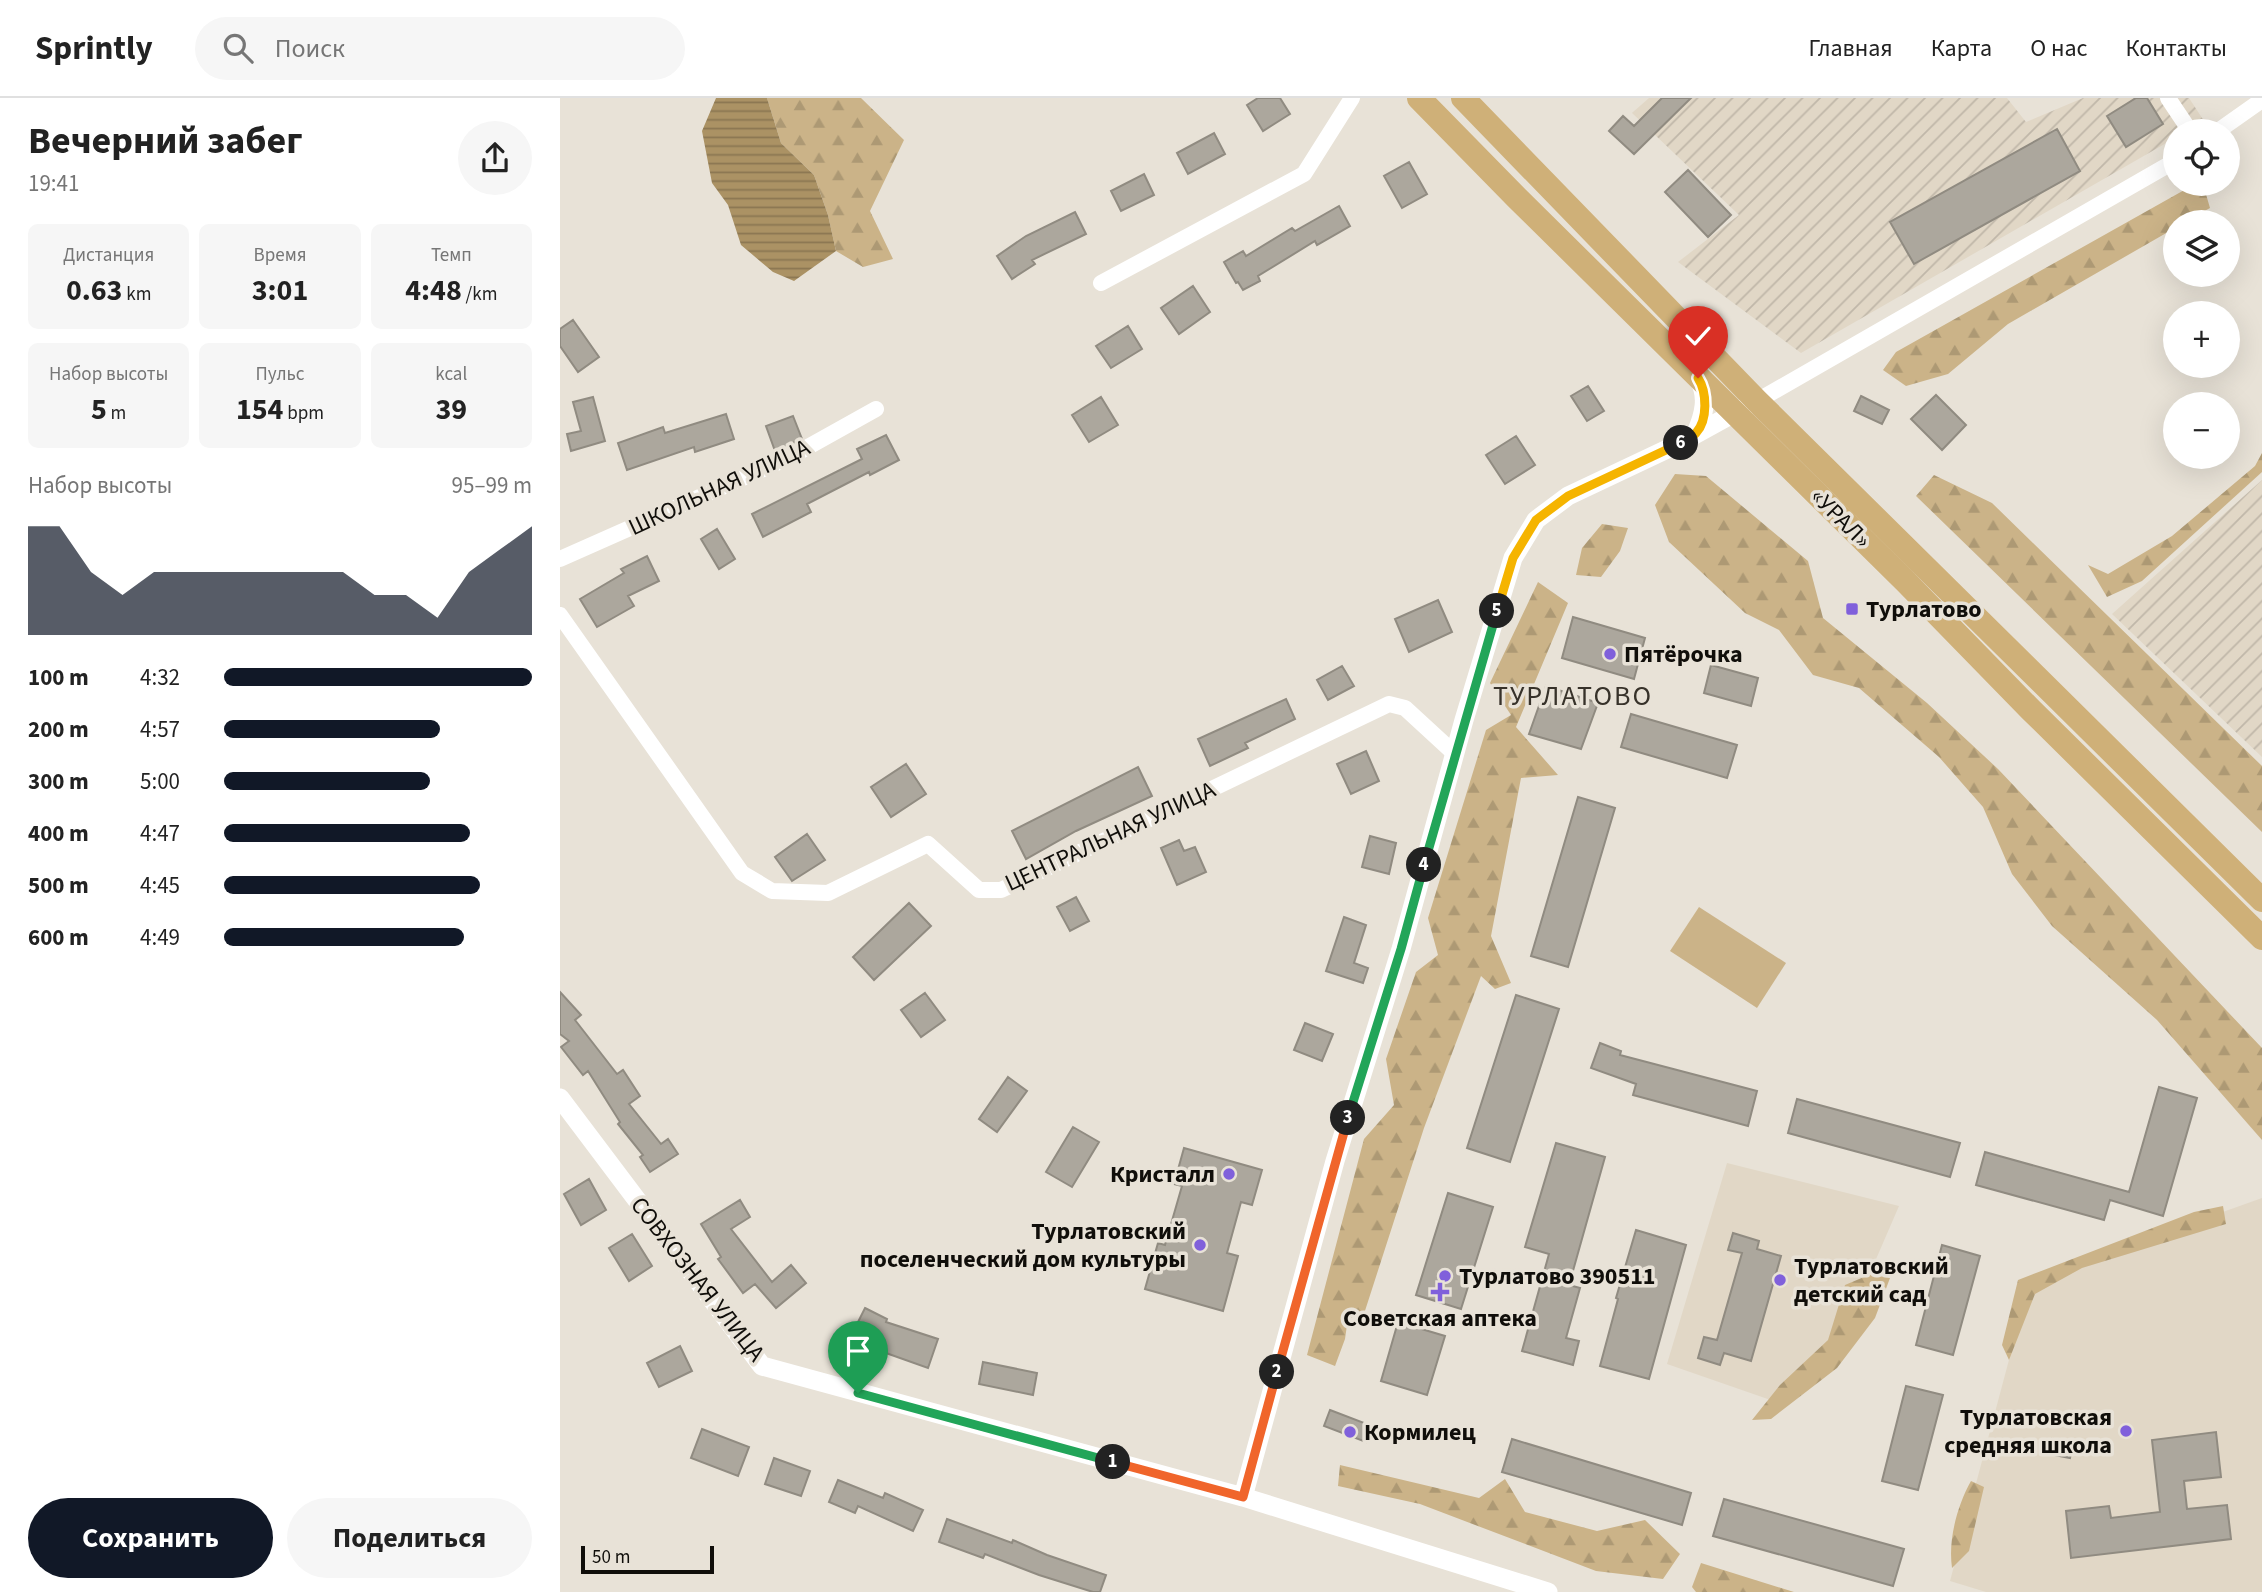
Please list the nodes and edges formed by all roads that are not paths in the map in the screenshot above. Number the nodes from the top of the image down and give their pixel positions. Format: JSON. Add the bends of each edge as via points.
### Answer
{"nodes":[{"id":1,"x":1352,"y":98,"type":"edge"},
{"id":2,"x":1419,"y":98,"type":"edge"},
{"id":3,"x":1462,"y":98,"type":"edge"},
{"id":4,"x":2168,"y":98,"type":"edge"},
{"id":5,"x":2262,"y":100,"type":"edge"},
{"id":6,"x":2182,"y":119,"type":"edge"},
{"id":7,"x":2235,"y":119,"type":"edge"},
{"id":8,"x":2163,"y":168,"type":"edge"},
{"id":9,"x":1101,"y":283,"type":"dead end"},
{"id":10,"x":1698,"y":378,"type":"junction"},
{"id":11,"x":1757,"y":401,"type":"junction"},
{"id":12,"x":876,"y":409,"type":"dead end"},
{"id":13,"x":1734,"y":413,"type":"junction"},
{"id":14,"x":1696,"y":433,"type":"junction"},
{"id":15,"x":560,"y":559,"type":"edge"},
{"id":16,"x":560,"y":615,"type":"edge"},
{"id":17,"x":1455,"y":754,"type":"junction"},
{"id":18,"x":2262,"y":900,"type":"edge"},
{"id":19,"x":2262,"y":938,"type":"edge"},
{"id":20,"x":560,"y":1098,"type":"edge"},
{"id":21,"x":1243,"y":1497,"type":"junction"},
{"id":22,"x":1548,"y":1592,"type":"edge"}],
"edges":[{"from":1,"to":9,"type":"street","via":[[1304,174]]},
{"from":2,"to":10,"type":"highway","name":"«УРАЛ»"},
{"from":3,"to":11,"type":"highway","name":"«УРАЛ»"},
{"from":4,"to":6,"type":"street"},
{"from":5,"to":7,"type":"street"},
{"from":8,"to":11,"type":"street"},
{"from":10,"to":13,"type":"highway","name":"«УРАЛ»"},
{"from":10,"to":14,"type":"street","via":[[1705,401]]},
{"from":11,"to":13,"type":"street"},
{"from":11,"to":18,"type":"highway","name":"«УРАЛ»"},
{"from":12,"to":15,"type":"street","name":"ШКОЛЬНАЯ УЛИЦА","via":[[790,457]]},
{"from":13,"to":14,"type":"street"},
{"from":13,"to":19,"type":"highway","name":"«УРАЛ»"},
{"from":14,"to":17,"type":"street","via":[[1568,496],[1536,520],[1513,558]]},
{"from":16,"to":17,"type":"street","name":"ЦЕНТРАЛЬНАЯ УЛИЦА","via":[[742,873],[772,891],[828,893],[928,844],[979,890],[1001,890],[1389,704],[1405,708]]},
{"from":17,"to":21,"type":"street","via":[[1335,1161]]},
{"from":20,"to":21,"type":"street","name":"СОВХОЗНАЯ УЛИЦА","via":[[762,1366]]},
{"from":21,"to":22,"type":"street","name":"СОВХОЗНАЯ УЛИЦА"}]}
